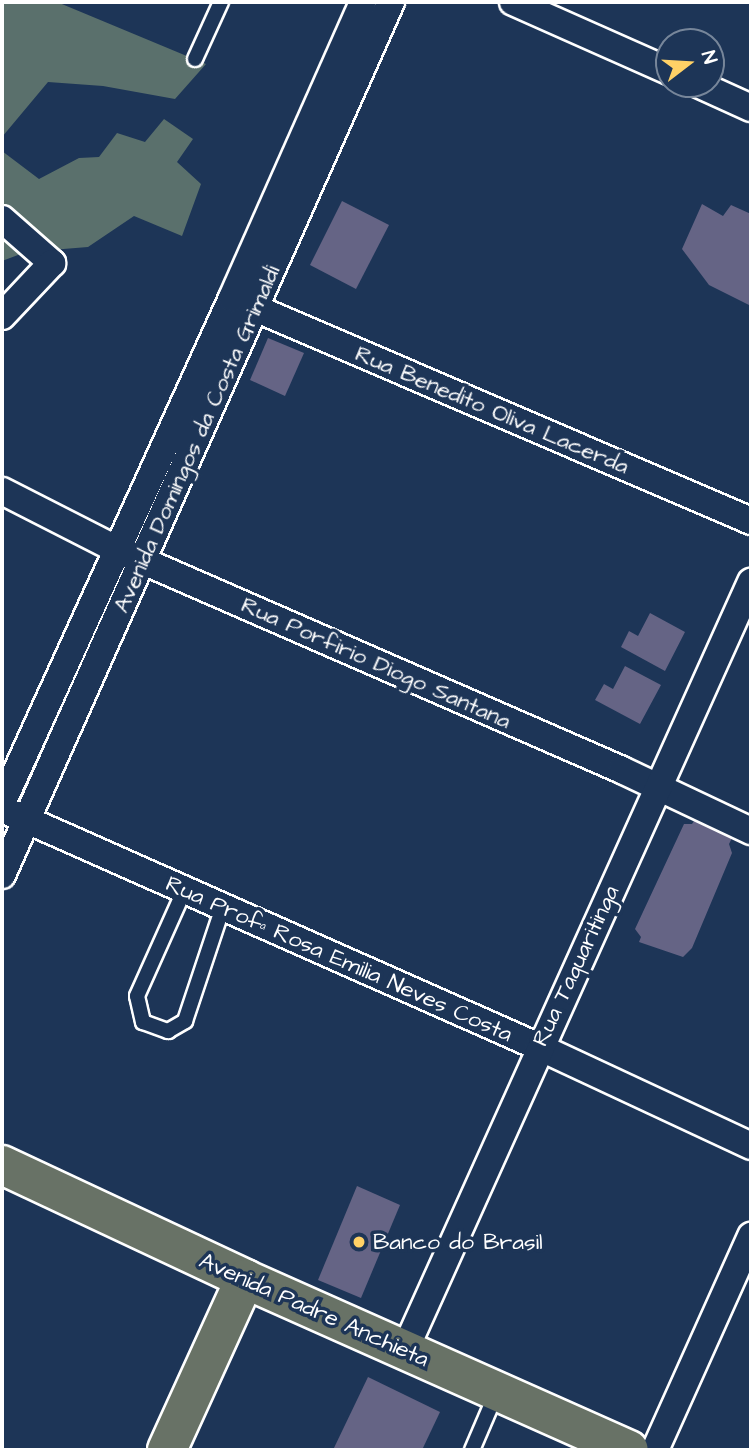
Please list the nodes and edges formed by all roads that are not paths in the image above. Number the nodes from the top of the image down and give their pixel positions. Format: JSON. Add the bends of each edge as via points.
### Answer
{"nodes":[{"id":1,"x":221,"y":2,"type":"edge"},
{"id":2,"x":363,"y":2,"type":"edge"},
{"id":3,"x":391,"y":2,"type":"edge"},
{"id":4,"x":513,"y":2,"type":"edge"},
{"id":5,"x":195,"y":59,"type":"dead end"},
{"id":6,"x":655,"y":65,"type":"edge"},
{"id":7,"x":725,"y":96,"type":"edge"},
{"id":8,"x":751,"y":108,"type":"edge"},
{"id":9,"x":2,"y":219,"type":"edge"},
{"id":10,"x":244,"y":303,"type":"junction"},
{"id":11,"x":2,"y":316,"type":"edge"},
{"id":12,"x":2,"y":491,"type":"edge"},
{"id":13,"x":751,"y":521,"type":"edge"},
{"id":14,"x":118,"y":550,"type":"junction"},
{"id":15,"x":144,"y":561,"type":"junction"},
{"id":16,"x":751,"y":582,"type":"edge"},
{"id":17,"x":658,"y":789,"type":"junction"},
{"id":18,"x":2,"y":803,"type":"edge"},
{"id":19,"x":2,"y":809,"type":"edge"},
{"id":20,"x":26,"y":820,"type":"junction"},
{"id":21,"x":751,"y":831,"type":"edge"},
{"id":22,"x":5,"y":858,"type":"edge"},
{"id":23,"x":184,"y":891,"type":"junction"},
{"id":24,"x":223,"y":908,"type":"junction"},
{"id":25,"x":539,"y":1047,"type":"junction"},
{"id":26,"x":751,"y":1146,"type":"edge"},
{"id":27,"x":2,"y":1165,"type":"edge"},
{"id":28,"x":751,"y":1236,"type":"edge"},
{"id":29,"x":744,"y":1273,"type":"edge"},
{"id":30,"x":245,"y":1279,"type":"junction"},
{"id":31,"x":404,"y":1352,"type":"junction"},
{"id":32,"x":497,"y":1392,"type":"junction"},
{"id":33,"x":167,"y":1450,"type":"edge"},
{"id":34,"x":472,"y":1450,"type":"edge"},
{"id":35,"x":629,"y":1450,"type":"edge"},
{"id":36,"x":655,"y":1450,"type":"edge"}],
"edges":[{"from":1,"to":5,"type":"lane"},
{"from":2,"to":10,"type":"street","name":"Avenida Domingos da Costa Grimaldi"},
{"from":3,"to":10,"type":"street","name":"Avenida Domingos da Costa Grimaldi"},
{"from":4,"to":6,"type":"street"},
{"from":7,"to":8,"type":"street"},
{"from":9,"to":11,"type":"street","via":[[52,263]]},
{"from":10,"to":13,"type":"street","name":"Rua Benedito Oliva Lacerda"},
{"from":10,"to":14,"type":"street","name":"Avenida Domingos da Costa Grimaldi"},
{"from":10,"to":15,"type":"street","name":"Avenida Domingos da Costa Grimaldi"},
{"from":12,"to":14,"type":"street","name":"Rua Porfirio Diogo Santana"},
{"from":14,"to":15,"type":"street","name":"Rua Porfirio Diogo Santana"},
{"from":14,"to":18,"type":"street","name":"Avenida Domingos da Costa Grimaldi"},
{"from":15,"to":17,"type":"street","name":"Rua Porfirio Diogo Santana"},
{"from":15,"to":20,"type":"street","name":"Avenida Domingos da Costa Grimaldi"},
{"from":16,"to":17,"type":"street","name":"Rua Taquaritinga"},
{"from":17,"to":21,"type":"street","name":"Rua Porfirio Diogo Santana"},
{"from":17,"to":25,"type":"street","name":"Rua Taquaritinga"},
{"from":19,"to":20,"type":"street","name":"Rua Profª Rosa Emilia Neves Costa"},
{"from":20,"to":22,"type":"street","name":"Avenida Domingos da Costa Grimaldi"},
{"from":20,"to":23,"type":"street","name":"Rua Profª Rosa Emilia Neves Costa"},
{"from":23,"to":24,"type":"street","name":"Rua Profª Rosa Emilia Neves Costa"},
{"from":23,"to":24,"type":"lane","via":[[137,996],[143,1022],[168,1031],[185,1021]]},
{"from":24,"to":25,"type":"street","name":"Rua Profª Rosa Emilia Neves Costa"},
{"from":25,"to":26,"type":"street","name":"Rua Profª Rosa Emilia Neves Costa"},
{"from":25,"to":31,"type":"street","name":"Rua Taquaritinga"},
{"from":27,"to":30,"type":"main road","name":"Avenida Padre Anchieta"},
{"from":28,"to":29,"type":"street"},
{"from":29,"to":36,"type":"street"},
{"from":30,"to":31,"type":"main road","name":"Avenida Padre Anchieta"},
{"from":30,"to":33,"type":"main road"},
{"from":31,"to":32,"type":"main road","name":"Avenida Padre Anchieta"},
{"from":32,"to":34,"type":"lane"},
{"from":32,"to":35,"type":"main road","name":"Avenida Padre Anchieta"}]}
